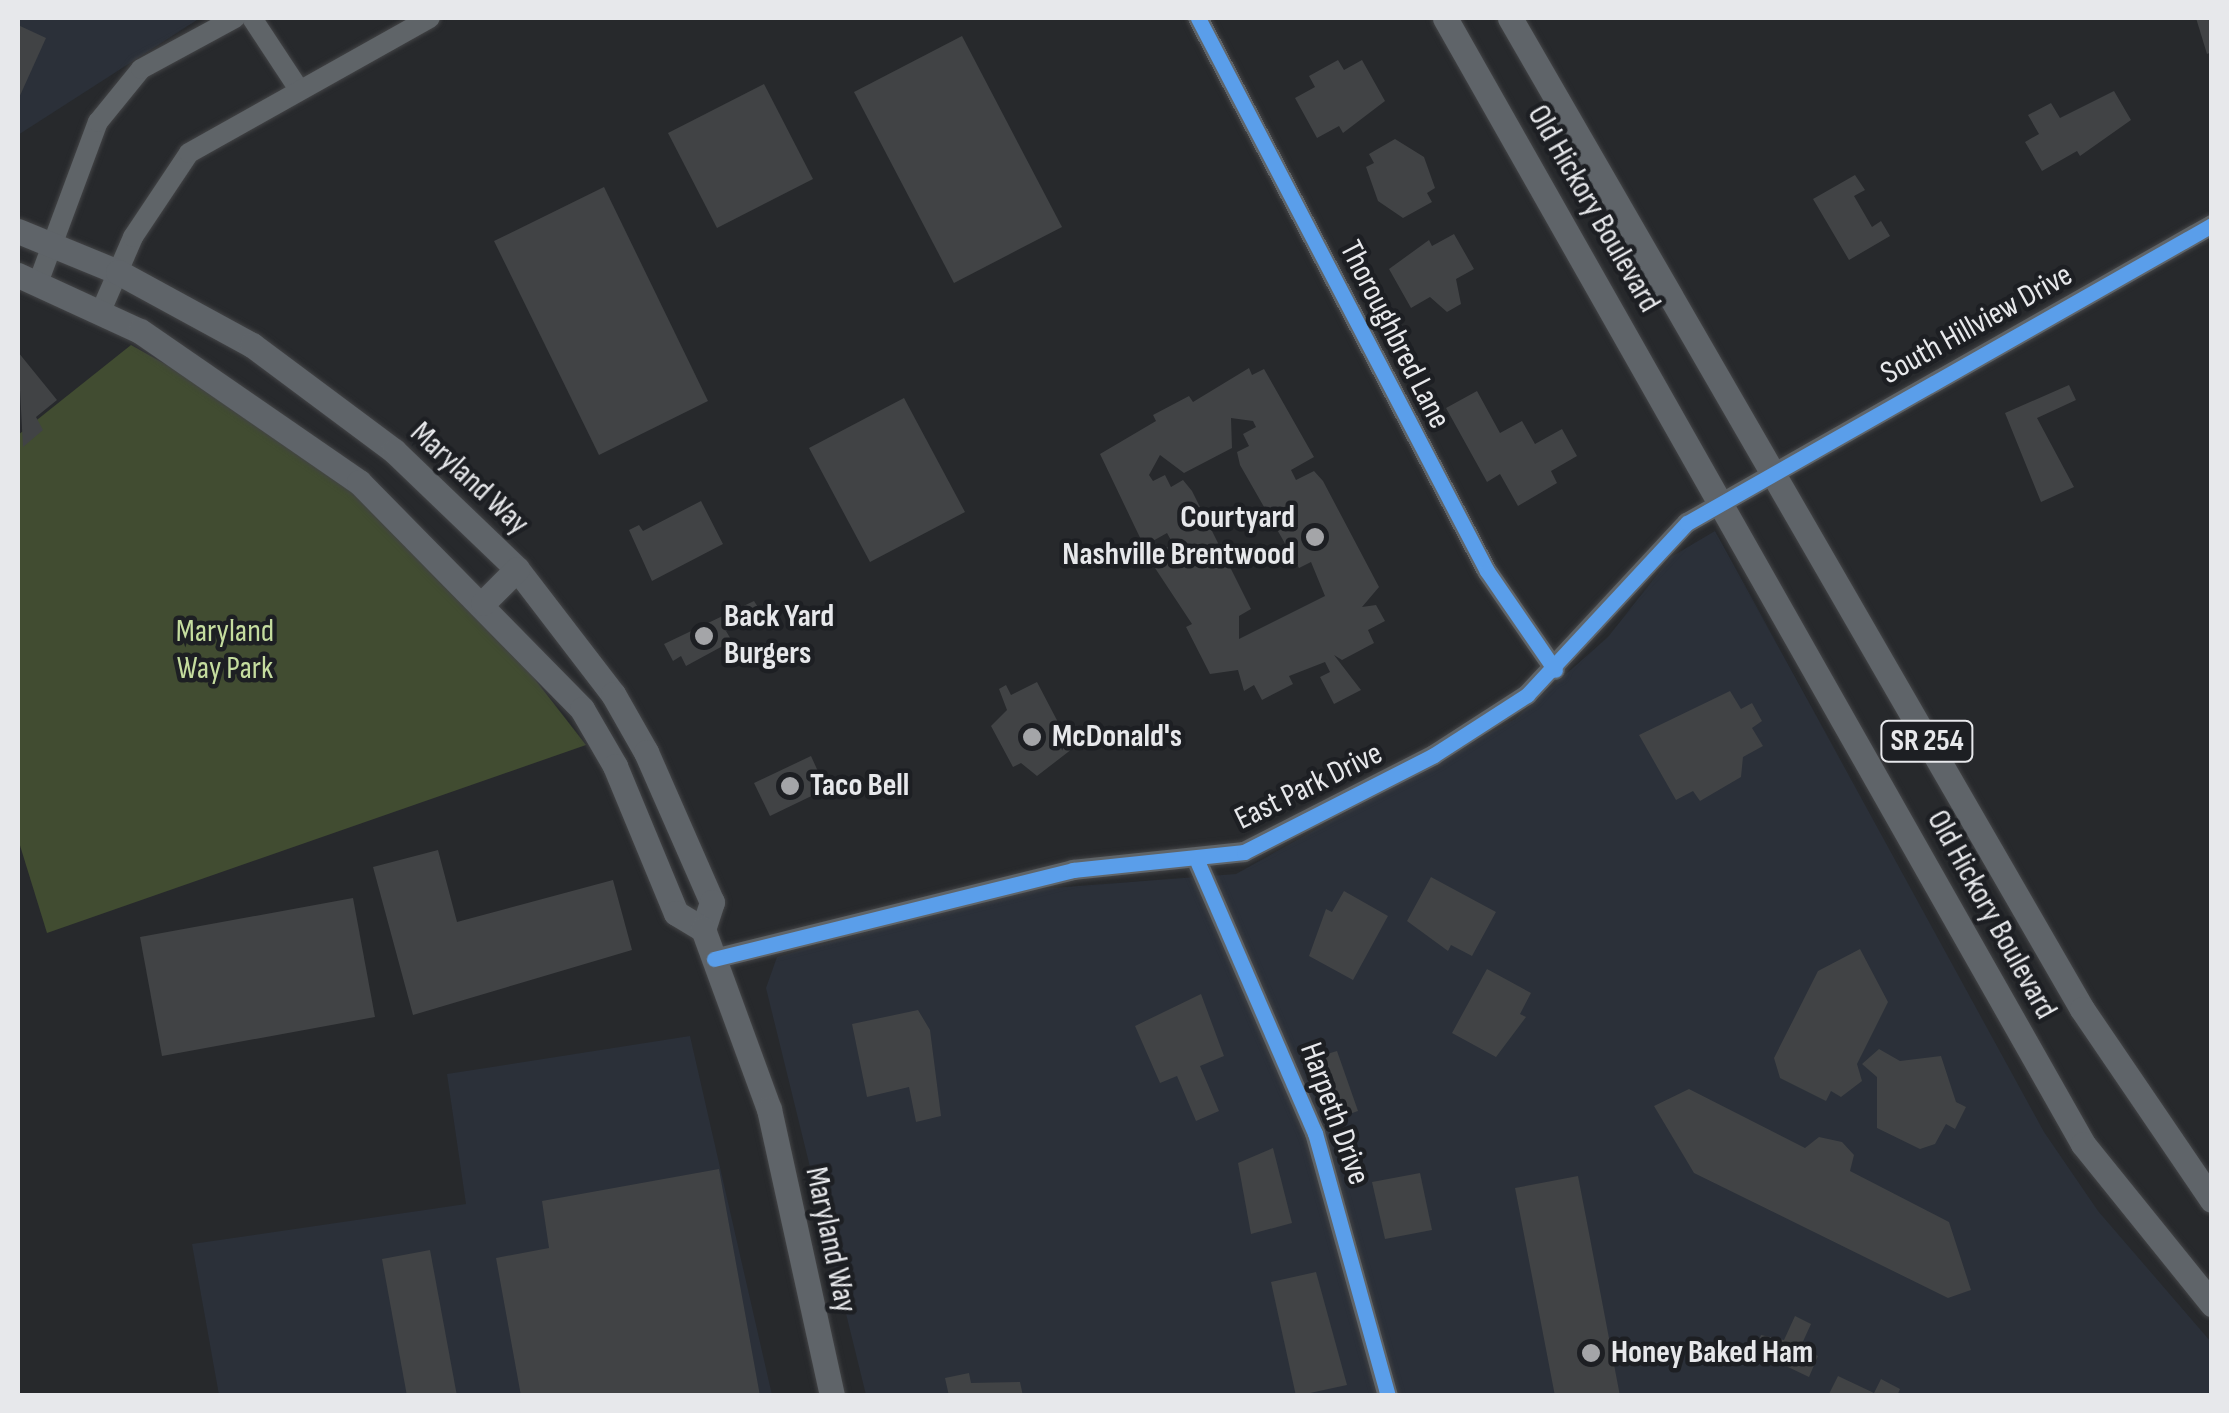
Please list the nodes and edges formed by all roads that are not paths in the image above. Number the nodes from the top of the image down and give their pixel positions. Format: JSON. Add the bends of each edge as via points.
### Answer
{"nodes":[{"id":1,"x":235,"y":18,"type":"edge"},
{"id":2,"x":252,"y":18,"type":"edge"},
{"id":3,"x":430,"y":18,"type":"edge"},
{"id":4,"x":1198,"y":18,"type":"edge"},
{"id":5,"x":1445,"y":18,"type":"edge"},
{"id":6,"x":1510,"y":18,"type":"edge"},
{"id":7,"x":298,"y":88,"type":"junction"},
{"id":8,"x":2212,"y":225,"type":"edge"},
{"id":9,"x":18,"y":231,"type":"edge"},
{"id":10,"x":52,"y":244,"type":"junction"},
{"id":11,"x":118,"y":272,"type":"junction"},
{"id":12,"x":28,"y":279,"type":"edge"},
{"id":13,"x":101,"y":311,"type":"junction"},
{"id":14,"x":1769,"y":474,"type":"junction"},
{"id":15,"x":1724,"y":500,"type":"junction"},
{"id":16,"x":518,"y":568,"type":"junction"},
{"id":17,"x":484,"y":603,"type":"junction"},
{"id":18,"x":1555,"y":670,"type":"junction"},
{"id":19,"x":1198,"y":862,"type":"junction"},
{"id":20,"x":703,"y":929,"type":"junction"},
{"id":21,"x":714,"y":959,"type":"junction"},
{"id":22,"x":2212,"y":1200,"type":"edge"},
{"id":23,"x":2212,"y":1304,"type":"edge"},
{"id":24,"x":832,"y":1396,"type":"edge"},
{"id":25,"x":1388,"y":1396,"type":"edge"}],
"edges":[{"from":1,"to":10,"type":"street","via":[[141,69],[98,122]]},
{"from":2,"to":7,"type":"street"},
{"from":3,"to":7,"type":"street"},
{"from":4,"to":18,"type":"street","name":"Thoroughbred Lane","via":[[1486,571]]},
{"from":5,"to":15,"type":"main road","name":"Old Hickory Boulevard","number":"SR 254"},
{"from":6,"to":14,"type":"main road","name":"Old Hickory Boulevard","number":"SR 254"},
{"from":7,"to":11,"type":"street","via":[[188,153]]},
{"from":8,"to":14,"type":"street","name":"South Hillview Drive"},
{"from":9,"to":10,"type":"main road","name":"Maryland Way"},
{"from":10,"to":11,"type":"main road","name":"Maryland Way"},
{"from":10,"to":12,"type":"street"},
{"from":11,"to":13,"type":"street"},
{"from":11,"to":16,"type":"main road","name":"Maryland Way","via":[[252,345],[394,451]]},
{"from":12,"to":13,"type":"main road","name":"Maryland Way"},
{"from":13,"to":17,"type":"main road","name":"Maryland Way","via":[[221,382],[359,482]]},
{"from":14,"to":15,"type":"street","name":"East Park Drive"},
{"from":14,"to":22,"type":"main road","name":"Old Hickory Boulevard","number":"SR 254","via":[[2082,1009]]},
{"from":15,"to":18,"type":"street","name":"East Park Drive","via":[[1656,549]]},
{"from":15,"to":23,"type":"main road","name":"Old Hickory Boulevard","number":"SR 254","via":[[2083,1144]]},
{"from":16,"to":17,"type":"main road"},
{"from":16,"to":20,"type":"main road","name":"Maryland Way","via":[[613,694],[646,752],[712,902]]},
{"from":17,"to":20,"type":"main road","name":"Maryland Way","via":[[582,709],[615,766],[676,913]]},
{"from":18,"to":19,"type":"street","name":"East Park Drive","via":[[1434,755],[1244,852]]},
{"from":19,"to":21,"type":"street","name":"East Park Drive","via":[[1073,870]]},
{"from":19,"to":25,"type":"street","name":"Harpeth Drive","via":[[1315,1133]]},
{"from":20,"to":21,"type":"main road","name":"Maryland Way"},
{"from":21,"to":24,"type":"main road","name":"Maryland Way","via":[[769,1110]]}]}
